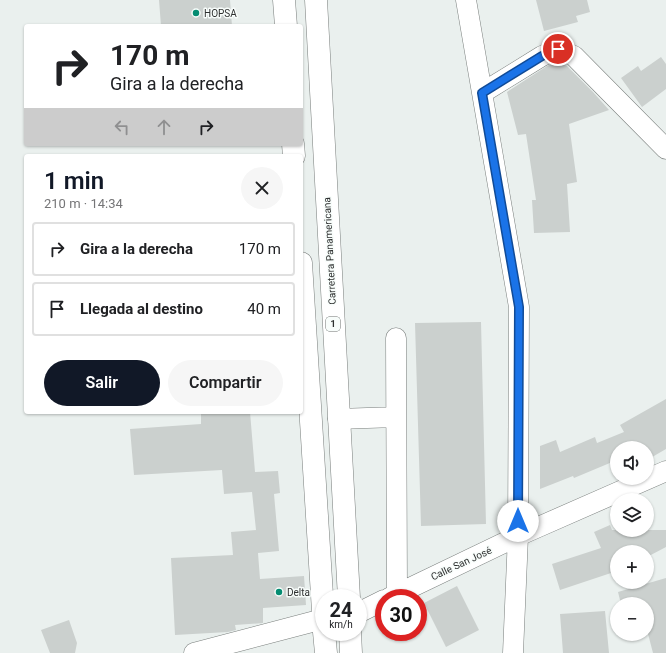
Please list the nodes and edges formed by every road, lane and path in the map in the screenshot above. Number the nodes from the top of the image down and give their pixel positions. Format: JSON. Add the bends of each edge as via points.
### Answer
{"nodes":[{"id":1,"x":284,"y":0,"type":"edge"},
{"id":2,"x":316,"y":0,"type":"edge"},
{"id":3,"x":466,"y":0,"type":"edge"},
{"id":4,"x":286,"y":24,"type":"edge"},
{"id":5,"x":482,"y":93,"type":"junction"},
{"id":6,"x":663,"y":140,"type":"edge"},
{"id":7,"x":303,"y":294,"type":"edge"},
{"id":8,"x":396,"y":338,"type":"dead end"},
{"id":9,"x":396,"y":417,"type":"junction"},
{"id":10,"x":338,"y":419,"type":"junction"},
{"id":11,"x":666,"y":471,"type":"edge"},
{"id":12,"x":518,"y":536,"type":"junction"},
{"id":13,"x":322,"y":589,"type":"edge"},
{"id":14,"x":347,"y":589,"type":"edge"},
{"id":15,"x":390,"y":589,"type":"edge"},
{"id":16,"x":407,"y":589,"type":"edge"},
{"id":17,"x":315,"y":626,"type":"edge"},
{"id":18,"x":325,"y":641,"type":"edge"},
{"id":19,"x":350,"y":641,"type":"edge"},
{"id":20,"x":194,"y":653,"type":"edge"},
{"id":21,"x":326,"y":653,"type":"edge"},
{"id":22,"x":351,"y":653,"type":"edge"},
{"id":23,"x":513,"y":653,"type":"edge"}],
"edges":[{"from":1,"to":4,"type":"highway"},
{"from":2,"to":10,"type":"highway","name":"Carretera Panamericana","number":"1"},
{"from":3,"to":5,"type":"street"},
{"from":5,"to":6,"type":"street","via":[[558,49],[574,56]]},
{"from":5,"to":12,"type":"street","via":[[519,307]]},
{"from":7,"to":13,"type":"highway"},
{"from":8,"to":9,"type":"street"},
{"from":9,"to":10,"type":"street"},
{"from":9,"to":15,"type":"street"},
{"from":10,"to":14,"type":"highway","name":"Carretera Panamericana","number":"1"},
{"from":11,"to":12,"type":"street","name":"Calle San José"},
{"from":12,"to":16,"type":"street","name":"Calle San José"},
{"from":12,"to":23,"type":"street"},
{"from":17,"to":20,"type":"street"},
{"from":18,"to":21,"type":"highway"},
{"from":19,"to":22,"type":"highway"}]}
